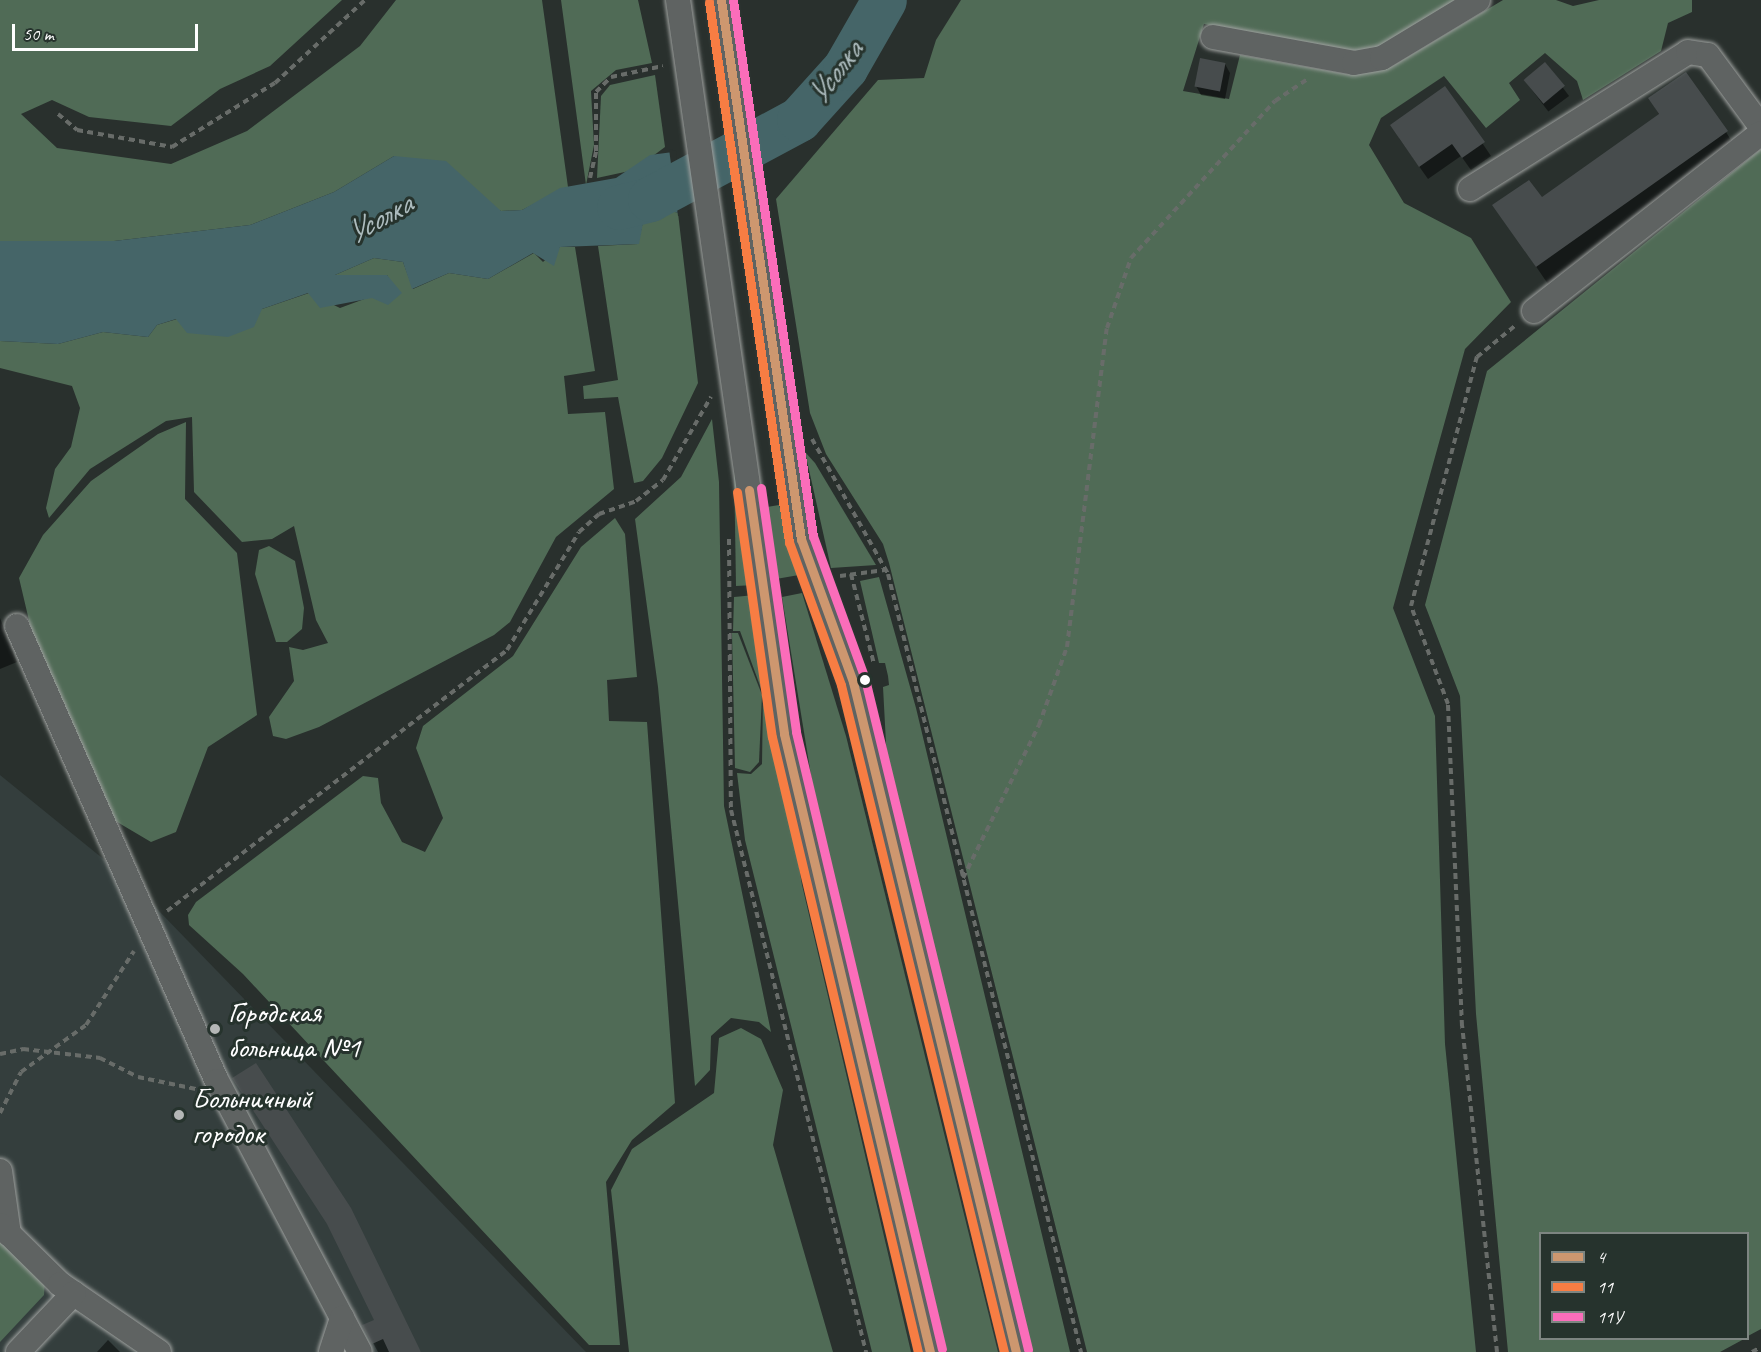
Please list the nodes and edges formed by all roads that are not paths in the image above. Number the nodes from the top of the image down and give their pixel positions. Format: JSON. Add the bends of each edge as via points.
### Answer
{"nodes":[{"id":1,"x":678,"y":0,"type":"edge"},
{"id":2,"x":721,"y":0,"type":"edge"},
{"id":3,"x":1478,"y":0,"type":"edge"},
{"id":4,"x":1213,"y":38,"type":"dead end"},
{"id":5,"x":1761,"y":127,"type":"edge"},
{"id":6,"x":1761,"y":133,"type":"edge"},
{"id":7,"x":1470,"y":189,"type":"dead end"},
{"id":8,"x":1534,"y":311,"type":"road end"},
{"id":9,"x":17,"y":626,"type":"dead end"},
{"id":10,"x":0,"y":1171,"type":"edge"},
{"id":11,"x":4,"y":1230,"type":"edge"},
{"id":12,"x":74,"y":1293,"type":"junction"},
{"id":13,"x":342,"y":1318,"type":"junction"},
{"id":14,"x":18,"y":1352,"type":"edge"},
{"id":15,"x":159,"y":1352,"type":"edge"},
{"id":16,"x":331,"y":1352,"type":"edge"},
{"id":17,"x":360,"y":1352,"type":"edge"},
{"id":18,"x":930,"y":1352,"type":"edge"},
{"id":19,"x":1017,"y":1352,"type":"edge"}],
"edges":[{"from":1,"to":18,"type":"street","via":[[680,59],[727,403],[784,734]]},
{"from":2,"to":19,"type":"street","via":[[801,539],[853,682]]},
{"from":3,"to":4,"type":"street","via":[[1382,58],[1338,60]]},
{"from":5,"to":7,"type":"street","via":[[1708,55],[1688,52]]},
{"from":6,"to":8,"type":"street"},
{"from":9,"to":13,"type":"street","via":[[223,1093]]},
{"from":10,"to":11,"type":"street"},
{"from":11,"to":12,"type":"street"},
{"from":12,"to":14,"type":"street"},
{"from":12,"to":15,"type":"street"},
{"from":13,"to":16,"type":"street"},
{"from":13,"to":17,"type":"street"}]}
